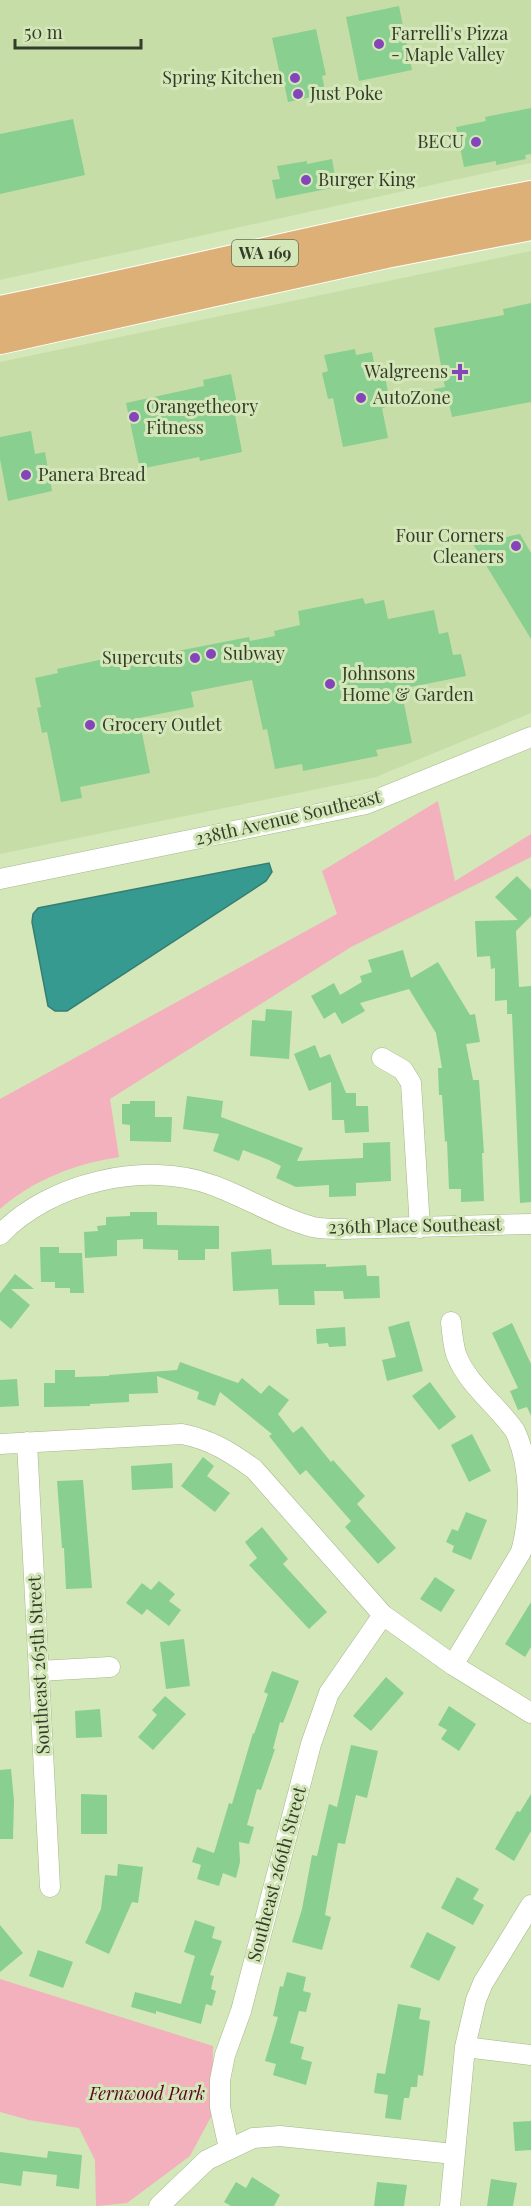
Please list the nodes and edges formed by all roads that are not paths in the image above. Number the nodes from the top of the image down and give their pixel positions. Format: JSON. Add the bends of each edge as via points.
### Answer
{"nodes":[{"id":1,"x":531,"y":196,"type":"edge"},
{"id":2,"x":531,"y":225,"type":"edge"},
{"id":3,"x":135,"y":283,"type":"junction"},
{"id":4,"x":0,"y":311,"type":"edge"},
{"id":5,"x":35,"y":331,"type":"junction"},
{"id":6,"x":0,"y":339,"type":"edge"},
{"id":7,"x":531,"y":737,"type":"edge"},
{"id":8,"x":0,"y":879,"type":"edge"},
{"id":9,"x":382,"y":1058,"type":"dead end"},
{"id":10,"x":531,"y":1224,"type":"edge"},
{"id":11,"x":420,"y":1228,"type":"junction"},
{"id":12,"x":0,"y":1235,"type":"edge"},
{"id":13,"x":451,"y":1323,"type":"dead end"},
{"id":14,"x":27,"y":1442,"type":"junction"},
{"id":15,"x":0,"y":1444,"type":"edge"},
{"id":16,"x":530,"y":1470,"type":"edge"},
{"id":17,"x":383,"y":1615,"type":"junction"},
{"id":18,"x":453,"y":1665,"type":"junction"},
{"id":19,"x":110,"y":1667,"type":"dead end"},
{"id":20,"x":39,"y":1671,"type":"junction"},
{"id":21,"x":531,"y":1713,"type":"edge"},
{"id":22,"x":50,"y":1887,"type":"dead end"},
{"id":23,"x":531,"y":1905,"type":"edge"},
{"id":24,"x":465,"y":2047,"type":"junction"},
{"id":25,"x":531,"y":2055,"type":"edge"},
{"id":26,"x":229,"y":2149,"type":"junction"},
{"id":27,"x":454,"y":2154,"type":"junction"},
{"id":28,"x":159,"y":2206,"type":"edge"},
{"id":29,"x":450,"y":2206,"type":"edge"}],
"edges":[{"from":1,"to":3,"type":"main road","number":"WA 169","via":[[404,220]]},
{"from":2,"to":5,"type":"main road","number":"WA 169","via":[[386,252]]},
{"from":3,"to":4,"type":"main road","number":"WA 169"},
{"from":3,"to":5,"type":"main road","via":[[128,296],[44,316]]},
{"from":5,"to":6,"type":"main road","number":"WA 169"},
{"from":7,"to":8,"type":"street","name":"238th Avenue Southeast","via":[[366,804]]},
{"from":9,"to":11,"type":"street","via":[[404,1070],[411,1083]]},
{"from":10,"to":11,"type":"street","name":"236th Place Southeast"},
{"from":11,"to":12,"type":"street","name":"236th Place Southeast","via":[[315,1227],[211,1184],[141,1174],[69,1190],[21,1217]]},
{"from":13,"to":16,"type":"street","via":[[463,1369],[515,1431]]},
{"from":14,"to":15,"type":"street"},
{"from":14,"to":17,"type":"street","via":[[182,1434],[204,1438],[254,1469]]},
{"from":14,"to":20,"type":"street","name":"Southeast 265th Street"},
{"from":16,"to":18,"type":"street","via":[[529,1518],[521,1552]]},
{"from":17,"to":18,"type":"street"},
{"from":17,"to":26,"type":"street","name":"Southeast 266th Street","via":[[329,1693],[311,1744],[241,2011],[225,2055],[220,2107]]},
{"from":18,"to":21,"type":"street"},
{"from":19,"to":20,"type":"street"},
{"from":20,"to":22,"type":"street","name":"Southeast 265th Street"},
{"from":23,"to":24,"type":"street","via":[[483,1983]]},
{"from":24,"to":25,"type":"street"},
{"from":24,"to":27,"type":"street"},
{"from":26,"to":27,"type":"street","via":[[253,2138],[280,2136]]},
{"from":26,"to":28,"type":"street","via":[[207,2160]]},
{"from":27,"to":29,"type":"street"}]}
